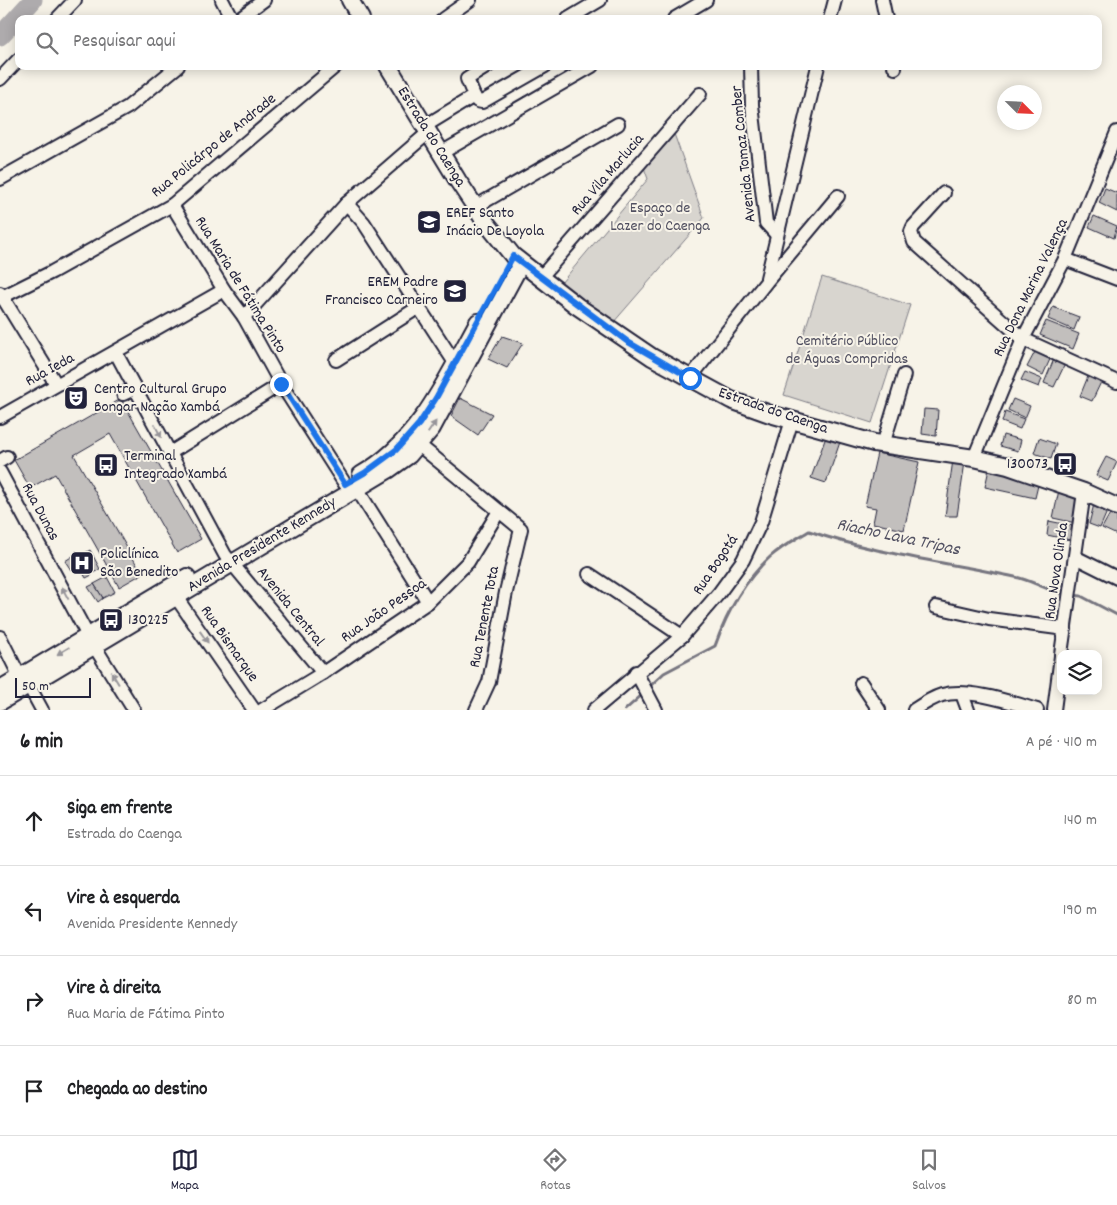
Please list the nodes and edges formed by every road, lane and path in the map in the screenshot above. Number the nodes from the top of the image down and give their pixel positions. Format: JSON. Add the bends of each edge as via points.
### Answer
{"nodes":[{"id":1,"x":75,"y":0,"type":"edge"},
{"id":2,"x":222,"y":0,"type":"edge"},
{"id":3,"x":264,"y":0,"type":"edge"},
{"id":4,"x":350,"y":0,"type":"edge"},
{"id":5,"x":470,"y":0,"type":"edge"},
{"id":6,"x":600,"y":0,"type":"edge"},
{"id":7,"x":706,"y":0,"type":"edge"},
{"id":8,"x":835,"y":0,"type":"edge"},
{"id":9,"x":882,"y":0,"type":"edge"},
{"id":10,"x":61,"y":15,"type":"edge"},
{"id":11,"x":230,"y":15,"type":"edge"},
{"id":12,"x":243,"y":15,"type":"edge"},
{"id":13,"x":359,"y":15,"type":"edge"},
{"id":14,"x":449,"y":15,"type":"edge"},
{"id":15,"x":575,"y":15,"type":"edge"},
{"id":16,"x":681,"y":15,"type":"edge"},
{"id":17,"x":831,"y":15,"type":"edge"},
{"id":18,"x":885,"y":15,"type":"edge"},
{"id":19,"x":15,"y":64,"type":"edge"},
{"id":20,"x":173,"y":70,"type":"edge"},
{"id":21,"x":331,"y":70,"type":"edge"},
{"id":22,"x":390,"y":70,"type":"edge"},
{"id":23,"x":482,"y":70,"type":"edge"},
{"id":24,"x":538,"y":70,"type":"edge"},
{"id":25,"x":585,"y":70,"type":"edge"},
{"id":26,"x":751,"y":70,"type":"edge"},
{"id":27,"x":817,"y":70,"type":"edge"},
{"id":28,"x":0,"y":79,"type":"edge"},
{"id":29,"x":700,"y":94,"type":"dead end"},
{"id":30,"x":474,"y":96,"type":"junction"},
{"id":31,"x":618,"y":124,"type":"dead end"},
{"id":32,"x":427,"y":129,"type":"junction"},
{"id":33,"x":1117,"y":132,"type":"edge"},
{"id":34,"x":441,"y":153,"type":"junction"},
{"id":35,"x":0,"y":179,"type":"edge"},
{"id":36,"x":944,"y":193,"type":"dead end"},
{"id":37,"x":838,"y":196,"type":"dead end"},
{"id":38,"x":346,"y":204,"type":"junction"},
{"id":39,"x":172,"y":205,"type":"junction"},
{"id":40,"x":475,"y":207,"type":"junction"},
{"id":41,"x":776,"y":234,"type":"junction"},
{"id":42,"x":1065,"y":259,"type":"junction"},
{"id":43,"x":517,"y":260,"type":"junction"},
{"id":44,"x":540,"y":278,"type":"junction"},
{"id":45,"x":1117,"y":279,"type":"edge"},
{"id":46,"x":767,"y":281,"type":"junction"},
{"id":47,"x":224,"y":290,"type":"junction"},
{"id":48,"x":1,"y":296,"type":"edge"},
{"id":49,"x":419,"y":306,"type":"junction"},
{"id":50,"x":244,"y":317,"type":"junction"},
{"id":51,"x":1022,"y":339,"type":"junction"},
{"id":52,"x":116,"y":353,"type":"junction"},
{"id":53,"x":336,"y":360,"type":"dead end"},
{"id":54,"x":456,"y":363,"type":"junction"},
{"id":55,"x":904,"y":375,"type":"dead end"},
{"id":56,"x":690,"y":378,"type":"junction"},
{"id":57,"x":1117,"y":382,"type":"edge"},
{"id":58,"x":56,"y":384,"type":"junction"},
{"id":59,"x":281,"y":384,"type":"junction"},
{"id":60,"x":136,"y":388,"type":"junction"},
{"id":61,"x":123,"y":394,"type":"dead end"},
{"id":62,"x":0,"y":417,"type":"edge"},
{"id":63,"x":792,"y":420,"type":"junction"},
{"id":64,"x":419,"y":445,"type":"junction"},
{"id":65,"x":883,"y":445,"type":"junction"},
{"id":66,"x":170,"y":452,"type":"junction"},
{"id":67,"x":974,"y":458,"type":"junction"},
{"id":68,"x":0,"y":472,"type":"edge"},
{"id":69,"x":351,"y":487,"type":"junction"},
{"id":70,"x":1084,"y":492,"type":"junction"},
{"id":71,"x":1117,"y":507,"type":"edge"},
{"id":72,"x":499,"y":511,"type":"junction"},
{"id":73,"x":1075,"y":557,"type":"junction"},
{"id":74,"x":229,"y":559,"type":"junction"},
{"id":75,"x":588,"y":574,"type":"dead end"},
{"id":76,"x":1117,"y":578,"type":"edge"},
{"id":77,"x":176,"y":597,"type":"junction"},
{"id":78,"x":428,"y":602,"type":"junction"},
{"id":79,"x":936,"y":607,"type":"dead end"},
{"id":80,"x":1065,"y":629,"type":"junction"},
{"id":81,"x":682,"y":636,"type":"junction"},
{"id":82,"x":0,"y":637,"type":"edge"},
{"id":83,"x":92,"y":641,"type":"junction"},
{"id":84,"x":1062,"y":650,"type":"edge"},
{"id":85,"x":636,"y":672,"type":"junction"},
{"id":86,"x":323,"y":673,"type":"junction"},
{"id":87,"x":24,"y":681,"type":"junction"},
{"id":88,"x":861,"y":682,"type":"dead end"},
{"id":89,"x":1057,"y":686,"type":"edge"},
{"id":90,"x":0,"y":689,"type":"edge"},
{"id":91,"x":962,"y":694,"type":"junction"},
{"id":92,"x":0,"y":702,"type":"edge"},
{"id":93,"x":654,"y":706,"type":"edge"},
{"id":94,"x":42,"y":710,"type":"edge"},
{"id":95,"x":134,"y":710,"type":"edge"},
{"id":96,"x":254,"y":710,"type":"edge"},
{"id":97,"x":262,"y":710,"type":"edge"},
{"id":98,"x":476,"y":710,"type":"edge"},
{"id":99,"x":594,"y":710,"type":"edge"},
{"id":100,"x":879,"y":710,"type":"edge"},
{"id":101,"x":914,"y":710,"type":"edge"},
{"id":102,"x":968,"y":710,"type":"edge"},
{"id":103,"x":1037,"y":710,"type":"edge"},
{"id":104,"x":1054,"y":710,"type":"edge"}],
"edges":[{"from":1,"to":10,"type":"street"},
{"from":2,"to":11,"type":"street"},
{"from":3,"to":12,"type":"street"},
{"from":4,"to":13,"type":"main road"},
{"from":5,"to":14,"type":"street"},
{"from":6,"to":15,"type":"street"},
{"from":7,"to":16,"type":"street"},
{"from":8,"to":17,"type":"street"},
{"from":9,"to":18,"type":"street"},
{"from":19,"to":28,"type":"street"},
{"from":20,"to":35,"type":"street","via":[[128,107]]},
{"from":21,"to":39,"type":"street","name":"Rua Policárpo de Andrade"},
{"from":22,"to":32,"type":"main road","name":"Estrada do Caenga"},
{"from":23,"to":30,"type":"street","via":[[467,79]]},
{"from":24,"to":30,"type":"street","via":[[482,102]]},
{"from":25,"to":34,"type":"street"},
{"from":26,"to":41,"type":"street","name":"Avenida Tomaz Comber","via":[[766,223]]},
{"from":27,"to":41,"type":"street"},
{"from":29,"to":44,"type":"street","name":"Rua Vila Marlucia"},
{"from":30,"to":32,"type":"street"},
{"from":31,"to":40,"type":"street"},
{"from":32,"to":34,"type":"main road","name":"Estrada do Caenga"},
{"from":32,"to":38,"type":"street"},
{"from":33,"to":42,"type":"street","name":"Rua Dona Marina Valença"},
{"from":34,"to":40,"type":"main road","name":"Estrada do Caenga"},
{"from":36,"to":51,"type":"street","via":[[913,227],[914,242]]},
{"from":37,"to":46,"type":"street"},
{"from":38,"to":49,"type":"street","via":[[355,210]]},
{"from":38,"to":50,"type":"street"},
{"from":39,"to":47,"type":"street","name":"Rua Maria de Fátima Pinto"},
{"from":39,"to":48,"type":"street","name":"Rua Policárpo de Andrade","via":[[52,272]]},
{"from":40,"to":43,"type":"main road","name":"Estrada do Caenga"},
{"from":41,"to":46,"type":"street"},
{"from":42,"to":45,"type":"street"},
{"from":42,"to":51,"type":"street","name":"Rua Dona Marina Valença"},
{"from":43,"to":44,"type":"main road","name":"Estrada do Caenga"},
{"from":43,"to":54,"type":"main road","name":"Avenida Presidente Kennedy"},
{"from":64,"to":43,"type":"main road","name":"Avenida Presidente Kennedy","one_way":true,"via":[[443,410]]},
{"from":44,"to":56,"type":"main road","name":"Estrada do Caenga","via":[[628,342]]},
{"from":46,"to":56,"type":"street"},
{"from":47,"to":50,"type":"street","name":"Rua Maria de Fátima Pinto"},
{"from":47,"to":52,"type":"street","name":"Rua Ieda"},
{"from":48,"to":58,"type":"street"},
{"from":49,"to":53,"type":"street"},
{"from":49,"to":54,"type":"street"},
{"from":50,"to":59,"type":"street","name":"Rua Maria de Fátima Pinto"},
{"from":51,"to":57,"type":"street"},
{"from":51,"to":67,"type":"street","name":"Rua Dona Marina Valença"},
{"from":52,"to":58,"type":"street","name":"Rua Ieda"},
{"from":52,"to":60,"type":"street","name":"Avenida Central"},
{"from":54,"to":69,"type":"main road","name":"Avenida Presidente Kennedy","via":[[419,424],[396,450]]},
{"from":55,"to":65,"type":"street"},
{"from":56,"to":63,"type":"main road","name":"Estrada do Caenga","via":[[731,400]]},
{"from":58,"to":62,"type":"street","name":"Rua Ieda"},
{"from":59,"to":66,"type":"street"},
{"from":59,"to":69,"type":"street","name":"Rua Maria de Fátima Pinto"},
{"from":60,"to":61,"type":"street"},
{"from":60,"to":66,"type":"street","name":"Avenida Central","one_way":true},
{"from":63,"to":65,"type":"main road","name":"Estrada do Caenga"},
{"from":63,"to":81,"type":"street","name":"Rua Bogotá","via":[[761,522],[743,560]]},
{"from":64,"to":69,"type":"main road","name":"Avenida Presidente Kennedy","via":[[388,470]]},
{"from":64,"to":72,"type":"street"},
{"from":65,"to":67,"type":"main road","name":"Estrada do Caenga"},
{"from":66,"to":74,"type":"street","name":"Avenida Central"},
{"from":67,"to":70,"type":"main road","name":"Estrada do Caenga"},
{"from":83,"to":68,"type":"street","name":"Rua Dunas","one_way":true},
{"from":69,"to":74,"type":"main road","name":"Avenida Presidente Kennedy"},
{"from":69,"to":78,"type":"street","name":"Rua Maria de Fátima Pinto"},
{"from":70,"to":71,"type":"main road","name":"Estrada do Caenga"},
{"from":70,"to":73,"type":"street","name":"Rua Nova Olinda"},
{"from":72,"to":78,"type":"street","name":"Rua João Pessoa","via":[[468,562]]},
{"from":72,"to":98,"type":"street","name":"Rua Tenente Tota","via":[[522,529],[489,682]]},
{"from":73,"to":76,"type":"street"},
{"from":73,"to":80,"type":"street","name":"Rua Nova Olinda"},
{"from":74,"to":77,"type":"main road","name":"Avenida Presidente Kennedy"},
{"from":74,"to":83,"type":"main road","name":"Avenida Presidente Kennedy"},
{"from":74,"to":86,"type":"street","name":"Avenida Central"},
{"from":75,"to":81,"type":"street"},
{"from":77,"to":83,"type":"main road","name":"Avenida Presidente Kennedy"},
{"from":77,"to":96,"type":"street","name":"Rua Bismarque","one_way":true},
{"from":78,"to":86,"type":"street","name":"Rua João Pessoa"},
{"from":79,"to":80,"type":"street","via":[[989,619]]},
{"from":80,"to":84,"type":"street","name":"Rua Nova Olinda"},
{"from":81,"to":85,"type":"street","name":"Rua Bogotá"},
{"from":82,"to":87,"type":"street"},
{"from":83,"to":87,"type":"main road","name":"Avenida Presidente Kennedy"},
{"from":95,"to":83,"type":"street","name":"Rua Dunas","one_way":true},
{"from":85,"to":93,"type":"street"},
{"from":85,"to":99,"type":"street","name":"Rua Bogotá"},
{"from":86,"to":97,"type":"street","name":"Rua João Pessoa"},
{"from":87,"to":90,"type":"main road","name":"Avenida Presidente Kennedy"},
{"from":87,"to":92,"type":"main road","name":"Avenida Presidente Kennedy"},
{"from":87,"to":94,"type":"street"},
{"from":88,"to":100,"type":"street"},
{"from":89,"to":104,"type":"street","name":"Rua Nova Olinda"},
{"from":91,"to":101,"type":"street","via":[[941,695]]},
{"from":91,"to":102,"type":"street"},
{"from":91,"to":103,"type":"street","via":[[1012,702]]}]}
